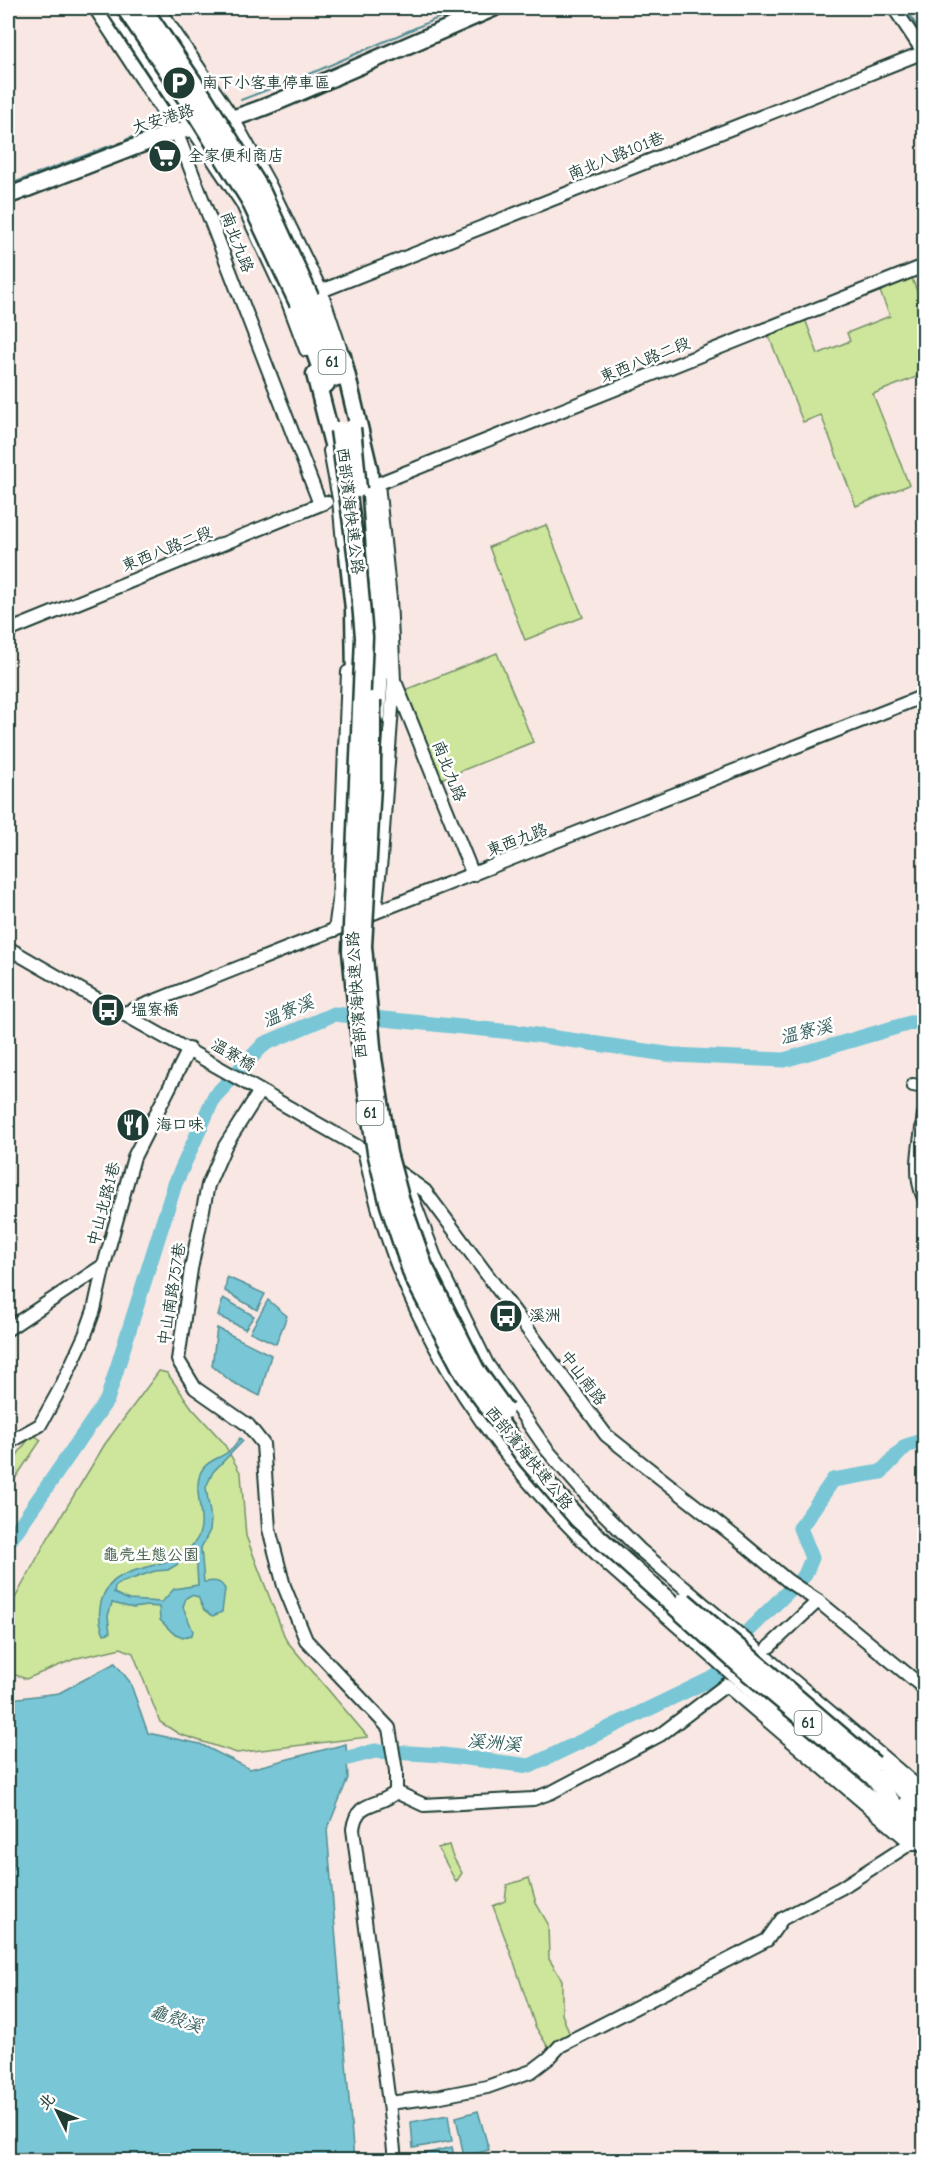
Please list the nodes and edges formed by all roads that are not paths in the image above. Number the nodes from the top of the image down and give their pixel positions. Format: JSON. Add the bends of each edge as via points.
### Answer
{"nodes":[{"id":1,"x":95,"y":8,"type":"edge"},
{"id":2,"x":112,"y":8,"type":"edge"},
{"id":3,"x":125,"y":8,"type":"edge"},
{"id":4,"x":143,"y":8,"type":"edge"},
{"id":5,"x":158,"y":8,"type":"edge"},
{"id":6,"x":494,"y":8,"type":"edge"},
{"id":7,"x":894,"y":8,"type":"edge"},
{"id":8,"x":924,"y":53,"type":"edge"},
{"id":9,"x":232,"y":117,"type":"junction"},
{"id":10,"x":192,"y":129,"type":"junction"},
{"id":11,"x":176,"y":131,"type":"junction"},
{"id":12,"x":8,"y":196,"type":"edge"},
{"id":13,"x":924,"y":266,"type":"edge"},
{"id":14,"x":310,"y":297,"type":"junction"},
{"id":15,"x":342,"y":356,"type":"junction"},
{"id":16,"x":315,"y":374,"type":"junction"},
{"id":17,"x":377,"y":484,"type":"junction"},
{"id":18,"x":339,"y":499,"type":"junction"},
{"id":19,"x":320,"y":504,"type":"junction"},
{"id":20,"x":8,"y":631,"type":"edge"},
{"id":21,"x":394,"y":680,"type":"junction"},
{"id":22,"x":924,"y":696,"type":"edge"},
{"id":23,"x":365,"y":781,"type":"junction"},
{"id":24,"x":473,"y":875,"type":"junction"},
{"id":25,"x":375,"y":912,"type":"junction"},
{"id":26,"x":334,"y":930,"type":"junction"},
{"id":27,"x":8,"y":948,"type":"edge"},
{"id":28,"x":122,"y":1014,"type":"junction"},
{"id":29,"x":189,"y":1049,"type":"junction"},
{"id":30,"x":260,"y":1091,"type":"junction"},
{"id":31,"x":924,"y":1114,"type":"edge"},
{"id":32,"x":363,"y":1150,"type":"junction"},
{"id":33,"x":403,"y":1175,"type":"junction"},
{"id":34,"x":924,"y":1198,"type":"edge"},
{"id":35,"x":104,"y":1265,"type":"junction"},
{"id":36,"x":8,"y":1329,"type":"edge"},
{"id":37,"x":8,"y":1443,"type":"edge"},
{"id":38,"x":818,"y":1601,"type":"junction"},
{"id":39,"x":764,"y":1650,"type":"junction"},
{"id":40,"x":924,"y":1688,"type":"edge"},
{"id":41,"x":877,"y":1773,"type":"junction"},
{"id":42,"x":396,"y":1792,"type":"junction"},
{"id":43,"x":924,"y":1792,"type":"edge"},
{"id":44,"x":924,"y":1797,"type":"edge"},
{"id":45,"x":924,"y":1808,"type":"edge"},
{"id":46,"x":924,"y":1824,"type":"edge"},
{"id":47,"x":917,"y":1843,"type":"edge"},
{"id":48,"x":389,"y":2103,"type":"junction"},
{"id":49,"x":395,"y":2160,"type":"edge"}],
"edges":[{"from":1,"to":11,"type":"street","name":"南北九路"},
{"from":2,"to":10,"type":"street"},
{"from":3,"to":14,"type":"highway","name":"西部濱海快速公路","number":"61","bridge":true},
{"from":4,"to":14,"type":"highway","name":"西部濱海快速公路","number":"61","bridge":true,"via":[[261,190]]},
{"from":5,"to":9,"type":"street"},
{"from":6,"to":9,"type":"main road","name":"大安港路","via":[[298,93]]},
{"from":7,"to":8,"type":"street"},
{"from":8,"to":14,"type":"street","name":"南北八路101巷"},
{"from":9,"to":10,"type":"main road","name":"大安港路"},
{"from":9,"to":14,"type":"street","via":[[269,184]]},
{"from":10,"to":11,"type":"main road","name":"大安港路"},
{"from":10,"to":16,"type":"street","via":[[242,203],[288,302]]},
{"from":11,"to":12,"type":"main road","name":"大安港路"},
{"from":11,"to":19,"type":"street","name":"南北九路"},
{"from":13,"to":17,"type":"street","name":"東西八路二段"},
{"from":14,"to":15,"type":"street"},
{"from":14,"to":23,"type":"highway","name":"西部濱海快速公路","number":"61","bridge":true,"via":[[327,389],[345,429],[364,637]]},
{"from":15,"to":17,"type":"street"},
{"from":15,"to":23,"type":"highway","via":[[369,469],[382,644]]},
{"from":16,"to":18,"type":"street"},
{"from":16,"to":23,"type":"highway","via":[[337,458],[354,609]]},
{"from":17,"to":21,"type":"street","via":[[390,599]]},
{"from":18,"to":19,"type":"street","name":"東西八路二段"},
{"from":18,"to":26,"type":"street","via":[[346,576],[348,704],[339,901]]},
{"from":19,"to":20,"type":"street","name":"東西八路二段"},
{"from":21,"to":24,"type":"street","name":"南北九路"},
{"from":21,"to":25,"type":"street"},
{"from":22,"to":24,"type":"street","name":"東西九路"},
{"from":23,"to":41,"type":"highway","name":"西部濱海快速公路","number":"61","bridge":true,"via":[[351,951],[376,1152],[413,1277],[464,1374],[528,1461],[578,1519],[743,1668]]},
{"from":24,"to":25,"type":"street","name":"東西九路"},
{"from":25,"to":26,"type":"street","name":"東西九路"},
{"from":26,"to":28,"type":"street","name":"東西九路"},
{"from":27,"to":28,"type":"street","name":"溫寮橋"},
{"from":28,"to":29,"type":"street","name":"溫寮橋"},
{"from":29,"to":30,"type":"street","name":"溫寮橋"},
{"from":29,"to":35,"type":"street","name":"中山北路1巷","via":[[134,1157]]},
{"from":30,"to":32,"type":"street","name":"中山南路"},
{"from":30,"to":42,"type":"street","name":"中山南路757巷","via":[[225,1146],[208,1185],[178,1360],[195,1388],[248,1425],[263,1444],[269,1529],[284,1586],[306,1640],[389,1728]]},
{"from":31,"to":34,"type":"street","via":[[918,1165]]},
{"from":32,"to":33,"type":"street","name":"中山南路"},
{"from":32,"to":47,"type":"street","via":[[375,1198],[417,1311],[457,1386],[525,1480],[569,1528]]},
{"from":33,"to":38,"type":"street","name":"中山南路","via":[[425,1191],[606,1435]]},
{"from":33,"to":39,"type":"street","via":[[436,1260],[487,1364],[547,1450],[639,1549],[729,1626]]},
{"from":35,"to":36,"type":"street","name":"中山北路1巷"},
{"from":35,"to":37,"type":"street","via":[[91,1318],[62,1387],[40,1425]]},
{"from":38,"to":39,"type":"street"},
{"from":38,"to":40,"type":"street"},
{"from":39,"to":43,"type":"street"},
{"from":41,"to":44,"type":"highway"},
{"from":41,"to":45,"type":"highway","name":"西部濱海快速公路","number":"61"},
{"from":41,"to":46,"type":"highway","name":"西部濱海快速公路","number":"61"},
{"from":41,"to":47,"type":"highway"},
{"from":42,"to":47,"type":"street","via":[[424,1805],[533,1799],[660,1735],[726,1685]]},
{"from":42,"to":48,"type":"street","via":[[360,1809],[354,1817],[353,1829]]},
{"from":47,"to":48,"type":"street","via":[[782,1919],[766,1940],[560,2046],[532,2071],[488,2087]]},
{"from":48,"to":49,"type":"street"}]}
